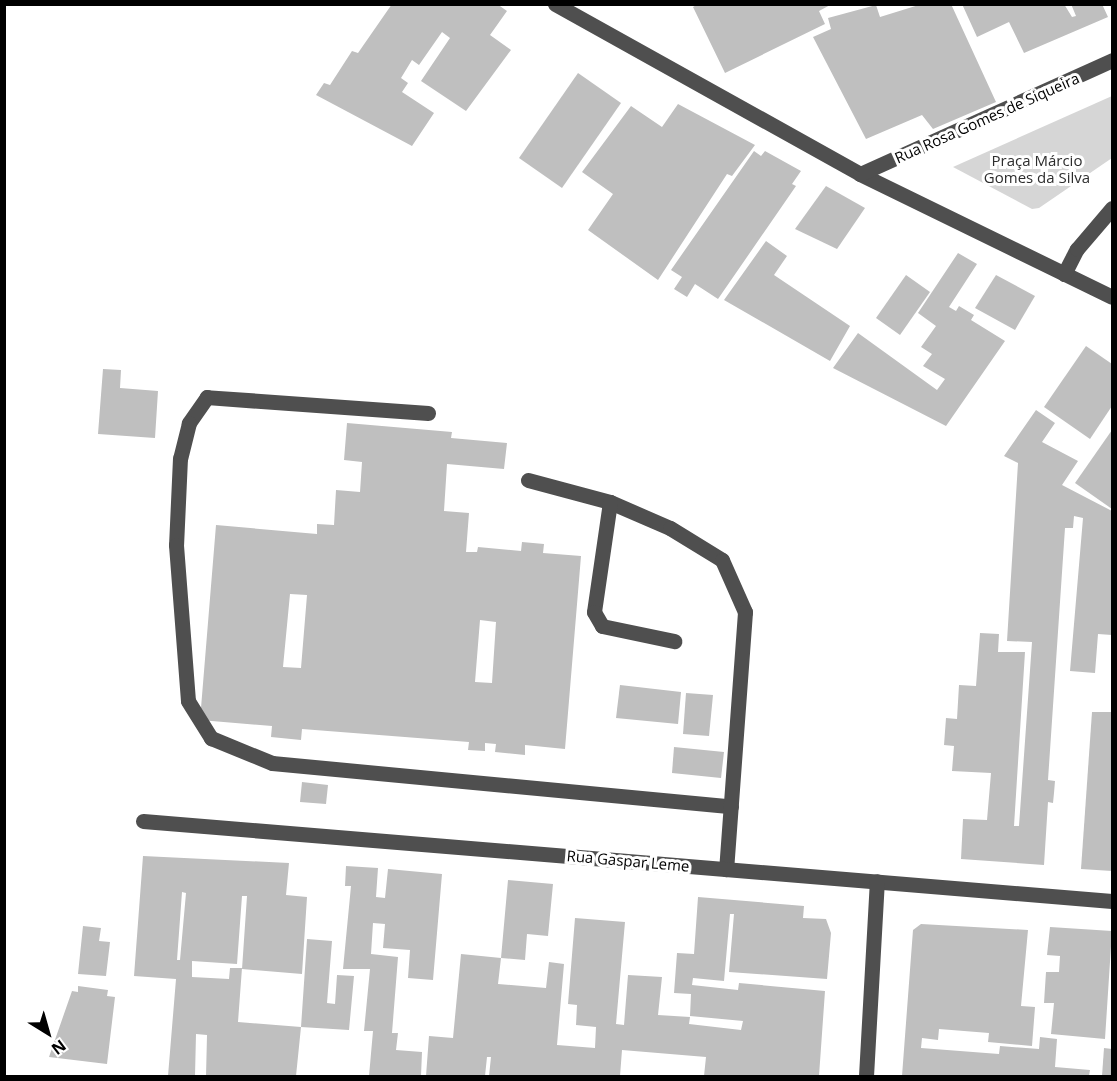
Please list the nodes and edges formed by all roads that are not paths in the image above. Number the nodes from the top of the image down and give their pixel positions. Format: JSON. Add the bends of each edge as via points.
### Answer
{"nodes":[{"id":1,"x":555,"y":4,"type":"edge"},
{"id":2,"x":1113,"y":60,"type":"edge"},
{"id":3,"x":860,"y":174,"type":"junction"},
{"id":4,"x":1113,"y":208,"type":"edge"},
{"id":5,"x":1064,"y":274,"type":"junction"},
{"id":6,"x":1113,"y":297,"type":"edge"},
{"id":7,"x":428,"y":413,"type":"dead end"},
{"id":8,"x":528,"y":480,"type":"dead end"},
{"id":9,"x":610,"y":502,"type":"junction"},
{"id":10,"x":674,"y":640,"type":"dead end"},
{"id":11,"x":731,"y":806,"type":"junction"},
{"id":12,"x":143,"y":821,"type":"dead end"},
{"id":13,"x":726,"y":869,"type":"junction"},
{"id":14,"x":877,"y":881,"type":"junction"},
{"id":15,"x":1113,"y":901,"type":"edge"},
{"id":16,"x":866,"y":1077,"type":"edge"}],
"edges":[{"from":1,"to":3,"type":"street"},
{"from":2,"to":3,"type":"street","name":"Rua Rosa Gomes de Siqueira"},
{"from":3,"to":5,"type":"street"},
{"from":4,"to":5,"type":"street","via":[[1077,249]]},
{"from":5,"to":6,"type":"street"},
{"from":7,"to":11,"type":"street","via":[[207,397],[189,423],[180,458],[176,545],[188,701],[211,738],[272,763]]},
{"from":8,"to":9,"type":"street"},
{"from":9,"to":10,"type":"street","via":[[594,612],[602,626]]},
{"from":9,"to":11,"type":"street","via":[[670,528],[722,560],[745,612]]},
{"from":11,"to":13,"type":"street"},
{"from":12,"to":13,"type":"street","name":"Rua Gaspar Leme"},
{"from":13,"to":14,"type":"street","name":"Rua Gaspar Leme"},
{"from":14,"to":15,"type":"street","name":"Rua Gaspar Leme"},
{"from":14,"to":16,"type":"street"}]}
